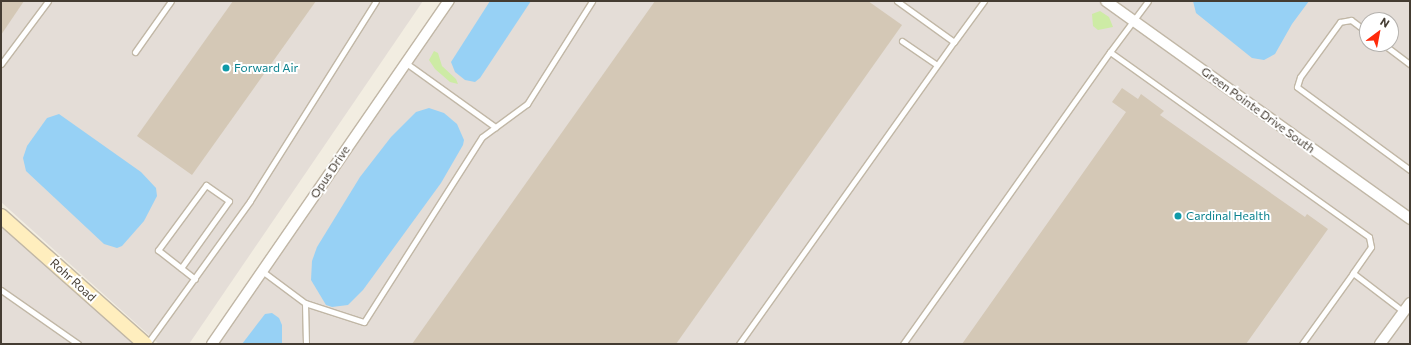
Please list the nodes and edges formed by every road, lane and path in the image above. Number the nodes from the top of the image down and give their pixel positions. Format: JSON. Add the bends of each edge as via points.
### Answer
{"nodes":[{"id":1,"x":48,"y":1,"type":"edge"},
{"id":2,"x":171,"y":1,"type":"edge"},
{"id":3,"x":376,"y":1,"type":"edge"},
{"id":4,"x":449,"y":1,"type":"edge"},
{"id":5,"x":592,"y":1,"type":"edge"},
{"id":6,"x":897,"y":1,"type":"edge"},
{"id":7,"x":984,"y":1,"type":"edge"},
{"id":8,"x":1106,"y":1,"type":"edge"},
{"id":9,"x":1148,"y":1,"type":"edge"},
{"id":10,"x":1132,"y":20,"type":"junction"},
{"id":11,"x":1359,"y":26,"type":"edge"},
{"id":12,"x":902,"y":41,"type":"dead end"},
{"id":13,"x":954,"y":42,"type":"junction"},
{"id":14,"x":136,"y":52,"type":"dead end"},
{"id":15,"x":1110,"y":52,"type":"junction"},
{"id":16,"x":1394,"y":52,"type":"edge"},
{"id":17,"x":405,"y":62,"type":"junction"},
{"id":18,"x":1,"y":64,"type":"edge"},
{"id":19,"x":1410,"y":64,"type":"edge"},
{"id":20,"x":937,"y":66,"type":"junction"},
{"id":21,"x":495,"y":127,"type":"junction"},
{"id":22,"x":1410,"y":170,"type":"edge"},
{"id":23,"x":1,"y":216,"type":"edge"},
{"id":24,"x":1410,"y":219,"type":"edge"},
{"id":25,"x":181,"y":268,"type":"junction"},
{"id":26,"x":262,"y":271,"type":"junction"},
{"id":27,"x":1353,"y":273,"type":"junction"},
{"id":28,"x":195,"y":279,"type":"junction"},
{"id":29,"x":1,"y":290,"type":"edge"},
{"id":30,"x":305,"y":303,"type":"junction"},
{"id":31,"x":1410,"y":303,"type":"edge"},
{"id":32,"x":1404,"y":312,"type":"junction"},
{"id":33,"x":78,"y":344,"type":"edge"},
{"id":34,"x":146,"y":344,"type":"edge"},
{"id":35,"x":212,"y":344,"type":"edge"},
{"id":36,"x":306,"y":344,"type":"edge"},
{"id":37,"x":739,"y":344,"type":"edge"},
{"id":38,"x":903,"y":344,"type":"edge"},
{"id":39,"x":1302,"y":344,"type":"edge"},
{"id":40,"x":1380,"y":344,"type":"edge"}],
"edges":[{"from":1,"to":18,"type":"lane"},
{"from":2,"to":14,"type":"lane"},
{"from":3,"to":28,"type":"lane","via":[[250,201]]},
{"from":4,"to":17,"type":"street","name":"Opus Drive"},
{"from":5,"to":21,"type":"lane","via":[[527,104]]},
{"from":6,"to":13,"type":"lane"},
{"from":7,"to":13,"type":"lane"},
{"from":8,"to":10,"type":"street","name":"Green Pointe Drive South"},
{"from":9,"to":10,"type":"lane"},
{"from":10,"to":15,"type":"lane"},
{"from":10,"to":24,"type":"street","name":"Green Pointe Drive South"},
{"from":11,"to":22,"type":"lane","via":[[1351,20],[1340,22],[1300,77],[1297,88]]},
{"from":12,"to":20,"type":"lane"},
{"from":13,"to":20,"type":"lane"},
{"from":15,"to":27,"type":"lane","via":[[1369,237],[1372,247]]},
{"from":15,"to":38,"type":"lane"},
{"from":16,"to":19,"type":"lane"},
{"from":17,"to":21,"type":"lane"},
{"from":17,"to":26,"type":"street","name":"Opus Drive"},
{"from":20,"to":37,"type":"lane"},
{"from":21,"to":30,"type":"lane","via":[[482,137],[364,322]]},
{"from":23,"to":34,"type":"street","name":"Rohr Road"},
{"from":25,"to":25,"type":"lane","via":[[158,250],[206,185],[228,201]]},
{"from":25,"to":28,"type":"lane"},
{"from":26,"to":30,"type":"lane"},
{"from":26,"to":35,"type":"street","name":"Opus Drive"},
{"from":27,"to":32,"type":"lane"},
{"from":27,"to":39,"type":"lane"},
{"from":28,"to":34,"type":"lane"},
{"from":29,"to":33,"type":"lane"},
{"from":30,"to":36,"type":"lane"},
{"from":31,"to":32,"type":"street"},
{"from":32,"to":40,"type":"street"}]}
